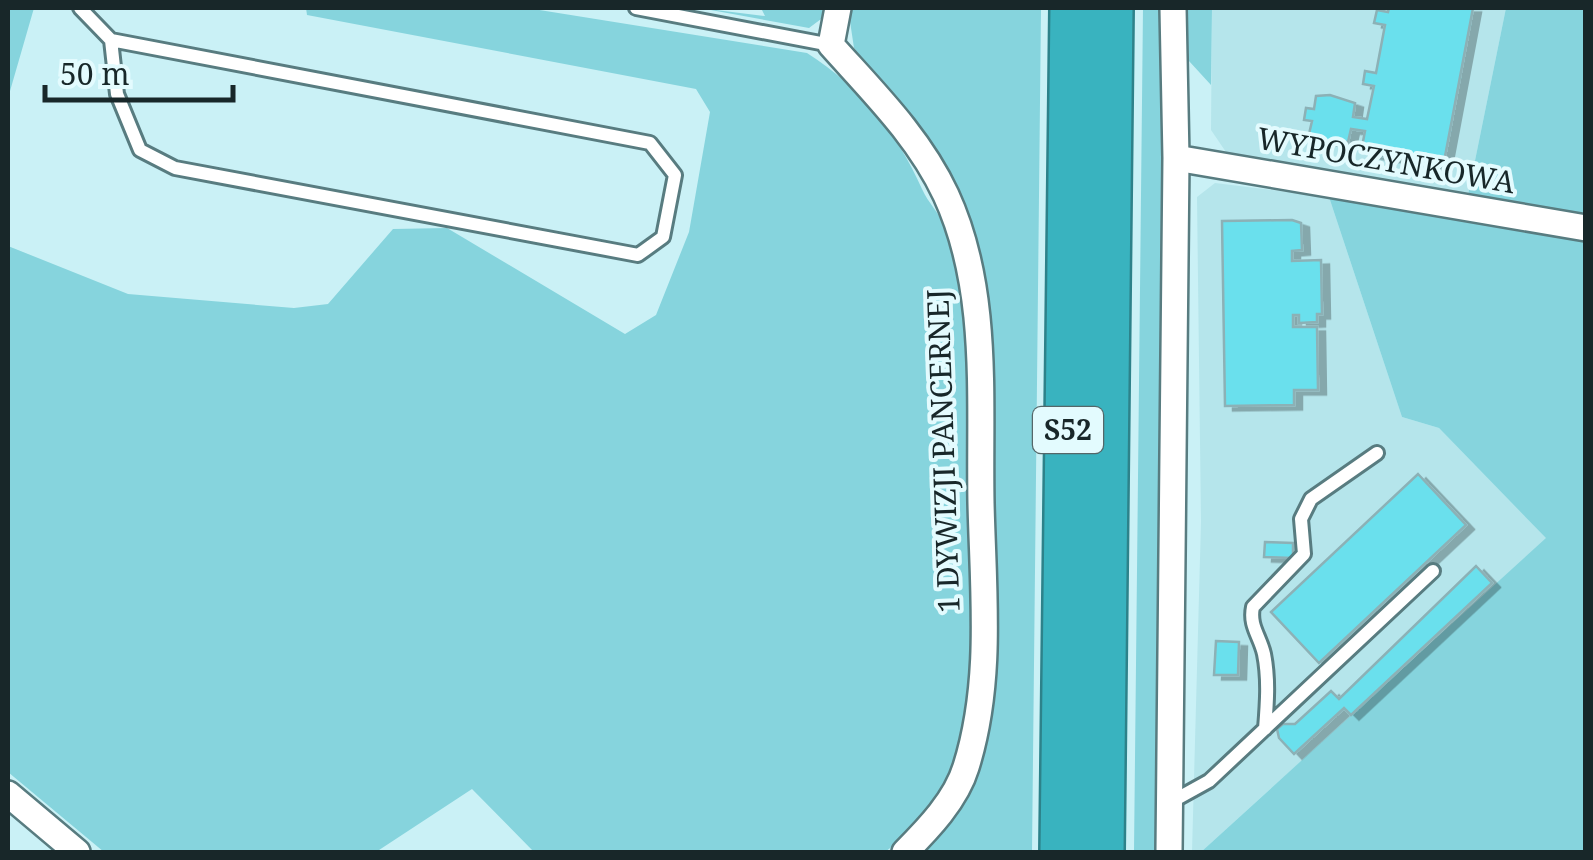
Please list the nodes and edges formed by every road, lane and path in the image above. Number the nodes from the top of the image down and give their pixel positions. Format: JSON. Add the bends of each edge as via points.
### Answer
{"nodes":[{"id":1,"x":80,"y":8,"type":"edge"},
{"id":2,"x":636,"y":8,"type":"edge"},
{"id":3,"x":838,"y":8,"type":"edge"},
{"id":4,"x":1073,"y":8,"type":"edge"},
{"id":5,"x":1110,"y":8,"type":"edge"},
{"id":6,"x":1172,"y":8,"type":"edge"},
{"id":7,"x":111,"y":40,"type":"junction"},
{"id":8,"x":831,"y":45,"type":"junction"},
{"id":9,"x":1176,"y":158,"type":"junction"},
{"id":10,"x":1586,"y":228,"type":"edge"},
{"id":11,"x":1377,"y":452,"type":"dead end"},
{"id":12,"x":1433,"y":571,"type":"dead end"},
{"id":13,"x":1265,"y":729,"type":"junction"},
{"id":14,"x":8,"y":794,"type":"edge"},
{"id":15,"x":1168,"y":803,"type":"junction"},
{"id":16,"x":78,"y":852,"type":"edge"},
{"id":17,"x":904,"y":852,"type":"edge"},
{"id":18,"x":1063,"y":852,"type":"edge"},
{"id":19,"x":1101,"y":852,"type":"edge"},
{"id":20,"x":1168,"y":852,"type":"edge"}],
"edges":[{"from":1,"to":7,"type":"lane"},
{"from":2,"to":8,"type":"lane"},
{"from":3,"to":8,"type":"street"},
{"from":4,"to":18,"type":"highway","number":"S52"},
{"from":5,"to":19,"type":"highway","number":"S52"},
{"from":6,"to":9,"type":"street"},
{"from":7,"to":7,"type":"lane","via":[[118,94],[140,150],[175,168],[638,255],[663,236],[675,174],[650,143]]},
{"from":8,"to":17,"type":"street","name":"1 DYWIZJI PANCERNEJ","via":[[905,128],[940,184],[960,232],[978,313],[984,677],[965,772]]},
{"from":9,"to":10,"type":"street","name":"WYPOCZYNKOWA"},
{"from":9,"to":15,"type":"street"},
{"from":11,"to":13,"type":"lane","via":[[1311,499],[1301,519],[1304,554],[1253,606],[1264,650]]},
{"from":12,"to":13,"type":"lane"},
{"from":13,"to":15,"type":"lane","via":[[1209,781]]},
{"from":14,"to":16,"type":"street"},
{"from":15,"to":20,"type":"street"}]}
